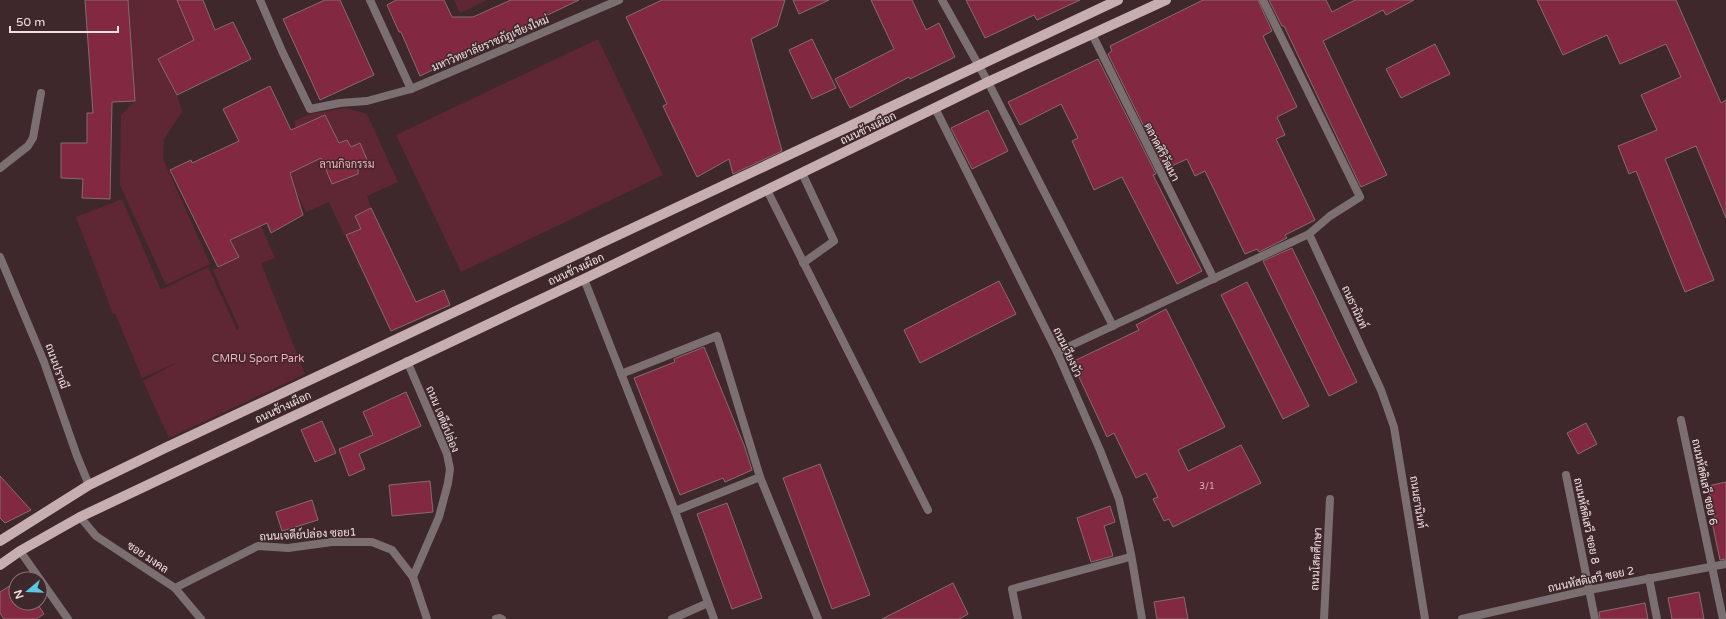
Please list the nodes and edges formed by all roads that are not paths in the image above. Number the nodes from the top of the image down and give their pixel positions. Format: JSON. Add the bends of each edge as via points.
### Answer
{"nodes":[{"id":1,"x":260,"y":0,"type":"edge"},
{"id":2,"x":370,"y":0,"type":"edge"},
{"id":3,"x":619,"y":0,"type":"edge"},
{"id":4,"x":942,"y":0,"type":"edge"},
{"id":5,"x":1118,"y":0,"type":"edge"},
{"id":6,"x":1166,"y":0,"type":"edge"},
{"id":7,"x":1263,"y":0,"type":"edge"},
{"id":8,"x":1092,"y":34,"type":"junction"},
{"id":9,"x":979,"y":66,"type":"junction"},
{"id":10,"x":988,"y":82,"type":"junction"},
{"id":11,"x":411,"y":89,"type":"junction"},
{"id":12,"x":41,"y":93,"type":"dead end"},
{"id":13,"x":936,"y":108,"type":"junction"},
{"id":14,"x":0,"y":168,"type":"edge"},
{"id":15,"x":802,"y":173,"type":"junction"},
{"id":16,"x":767,"y":190,"type":"junction"},
{"id":17,"x":1309,"y":234,"type":"junction"},
{"id":18,"x":0,"y":257,"type":"edge"},
{"id":19,"x":803,"y":263,"type":"junction"},
{"id":20,"x":584,"y":279,"type":"junction"},
{"id":21,"x":1214,"y":279,"type":"junction"},
{"id":22,"x":1113,"y":326,"type":"junction"},
{"id":23,"x":1057,"y":352,"type":"junction"},
{"id":24,"x":407,"y":362,"type":"junction"},
{"id":25,"x":621,"y":374,"type":"junction"},
{"id":26,"x":1381,"y":390,"type":"joint"},
{"id":27,"x":1681,"y":420,"type":"dead end"},
{"id":28,"x":1566,"y":475,"type":"dead end"},
{"id":29,"x":760,"y":477,"type":"junction"},
{"id":30,"x":89,"y":485,"type":"junction"},
{"id":31,"x":1330,"y":500,"type":"dead end"},
{"id":32,"x":675,"y":510,"type":"junction"},
{"id":33,"x":928,"y":510,"type":"dead end"},
{"id":34,"x":80,"y":517,"type":"junction"},
{"id":35,"x":0,"y":541,"type":"edge"},
{"id":36,"x":20,"y":551,"type":"junction"},
{"id":37,"x":1130,"y":557,"type":"junction"},
{"id":38,"x":1726,"y":564,"type":"edge"},
{"id":39,"x":0,"y":565,"type":"edge"},
{"id":40,"x":1712,"y":567,"type":"junction"},
{"id":41,"x":413,"y":577,"type":"junction"},
{"id":42,"x":1649,"y":578,"type":"junction"},
{"id":43,"x":175,"y":588,"type":"junction"},
{"id":44,"x":1589,"y":590,"type":"junction"},
{"id":45,"x":708,"y":603,"type":"junction"},
{"id":46,"x":68,"y":619,"type":"edge"},
{"id":47,"x":201,"y":619,"type":"edge"},
{"id":48,"x":427,"y":619,"type":"edge"},
{"id":49,"x":496,"y":619,"type":"edge"},
{"id":50,"x":502,"y":619,"type":"edge"},
{"id":51,"x":672,"y":619,"type":"edge"},
{"id":52,"x":714,"y":619,"type":"edge"},
{"id":53,"x":818,"y":619,"type":"edge"},
{"id":54,"x":1018,"y":619,"type":"edge"},
{"id":55,"x":1142,"y":619,"type":"edge"},
{"id":56,"x":1324,"y":619,"type":"edge"},
{"id":57,"x":1425,"y":619,"type":"edge"},
{"id":58,"x":1462,"y":619,"type":"edge"},
{"id":59,"x":1595,"y":619,"type":"edge"},
{"id":60,"x":1657,"y":619,"type":"edge"},
{"id":61,"x":1723,"y":619,"type":"edge"}],
"edges":[{"from":1,"to":11,"type":"street","name":"มหาวิทยาลัยราชภัฏเชียงใหม่","via":[[310,109],[367,101]]},
{"from":2,"to":11,"type":"street"},
{"from":3,"to":11,"type":"street","name":"มหาวิทยาลัยราชภัฏเชียงใหม่"},
{"from":4,"to":9,"type":"street"},
{"from":5,"to":9,"type":"main road","name":"ถนนช้างเผือก"},
{"from":6,"to":8,"type":"main road","name":"ถนนช้างเผือก"},
{"from":7,"to":17,"type":"street","via":[[1360,198],[1330,216]]},
{"from":8,"to":10,"type":"main road","name":"ถนนช้างเผือก"},
{"from":8,"to":21,"type":"street","name":"ตลาดศิริวัฒนา"},
{"from":9,"to":10,"type":"street"},
{"from":9,"to":30,"type":"main road","name":"ถนนช้างเผือก"},
{"from":10,"to":13,"type":"main road","name":"ถนนช้างเผือก"},
{"from":10,"to":22,"type":"street"},
{"from":12,"to":14,"type":"street","via":[[33,138],[28,146]]},
{"from":13,"to":15,"type":"main road","name":"ถนนช้างเผือก"},
{"from":13,"to":23,"type":"street","name":"ถนนเวียงบัว"},
{"from":15,"to":16,"type":"main road","name":"ถนนช้างเผือก"},
{"from":15,"to":19,"type":"street","via":[[834,241]]},
{"from":16,"to":19,"type":"street"},
{"from":16,"to":20,"type":"main road","name":"ถนนช้างเผือก"},
{"from":17,"to":21,"type":"street"},
{"from":17,"to":26,"type":"street","name":"ถนธานินท์"},
{"from":18,"to":30,"type":"street","name":"ถนนปราณี","via":[[44,362]]},
{"from":19,"to":33,"type":"street"},
{"from":20,"to":24,"type":"main road","name":"ถนนช้างเผือก"},
{"from":20,"to":25,"type":"street"},
{"from":21,"to":22,"type":"street"},
{"from":22,"to":23,"type":"street"},
{"from":23,"to":37,"type":"street","name":"ถนนเวียงบัว","via":[[1119,499]]},
{"from":24,"to":34,"type":"main road","name":"ถนนช้างเผือก"},
{"from":24,"to":41,"type":"street","name":"ถนน เจดีย์ปล่อง","via":[[447,454],[450,469],[439,517]]},
{"from":25,"to":29,"type":"street","via":[[717,336]]},
{"from":25,"to":32,"type":"street"},
{"from":26,"to":57,"type":"street","name":"ถนนธานินท์","via":[[1394,427]]},
{"from":27,"to":40,"type":"street","name":"ถนนหัสดิเสวี ซอย 6"},
{"from":28,"to":44,"type":"street","name":"ถนนหัสดิเสวี ซอย 8"},
{"from":29,"to":32,"type":"street"},
{"from":29,"to":53,"type":"street"},
{"from":30,"to":35,"type":"main road","name":"ถนนช้างเผือก"},
{"from":31,"to":56,"type":"street","name":"ถนนโสตศึกษา"},
{"from":32,"to":45,"type":"street"},
{"from":34,"to":36,"type":"main road","name":"ถนนช้างเผือก"},
{"from":34,"to":43,"type":"street","name":"ซอย มงคล","via":[[96,536]]},
{"from":36,"to":39,"type":"main road","name":"ถนนช้างเผือก"},
{"from":36,"to":46,"type":"street"},
{"from":37,"to":54,"type":"street","via":[[1012,589]]},
{"from":37,"to":55,"type":"street","name":"ถนนเวียงบัว"},
{"from":38,"to":40,"type":"street","name":"ถนนหัสดิเสวี ซอย 2"},
{"from":40,"to":42,"type":"street","name":"ถนนหัสดิเสวี ซอย 2"},
{"from":40,"to":61,"type":"street","name":"ถนนหัสดิเสวี ซอย 6"},
{"from":41,"to":43,"type":"street","name":"ถนนเจดีย์ปล่อง ซอย1","via":[[392,550],[372,542],[332,542],[288,548],[258,546]]},
{"from":41,"to":48,"type":"street","name":"ถนนเจดีย์ปล่อง ซอย1"},
{"from":42,"to":44,"type":"street","name":"ถนนหัสดิเสวี ซอย 2"},
{"from":42,"to":60,"type":"street"},
{"from":43,"to":47,"type":"street","name":"ซอย มงคล"},
{"from":44,"to":58,"type":"street","name":"ถนนหัสดิเสวี ซอย 2"},
{"from":44,"to":59,"type":"street","name":"ถนนหัสดิเสวี ซอย 8"},
{"from":45,"to":51,"type":"street"},
{"from":45,"to":52,"type":"street"},
{"from":49,"to":50,"type":"street"}]}
